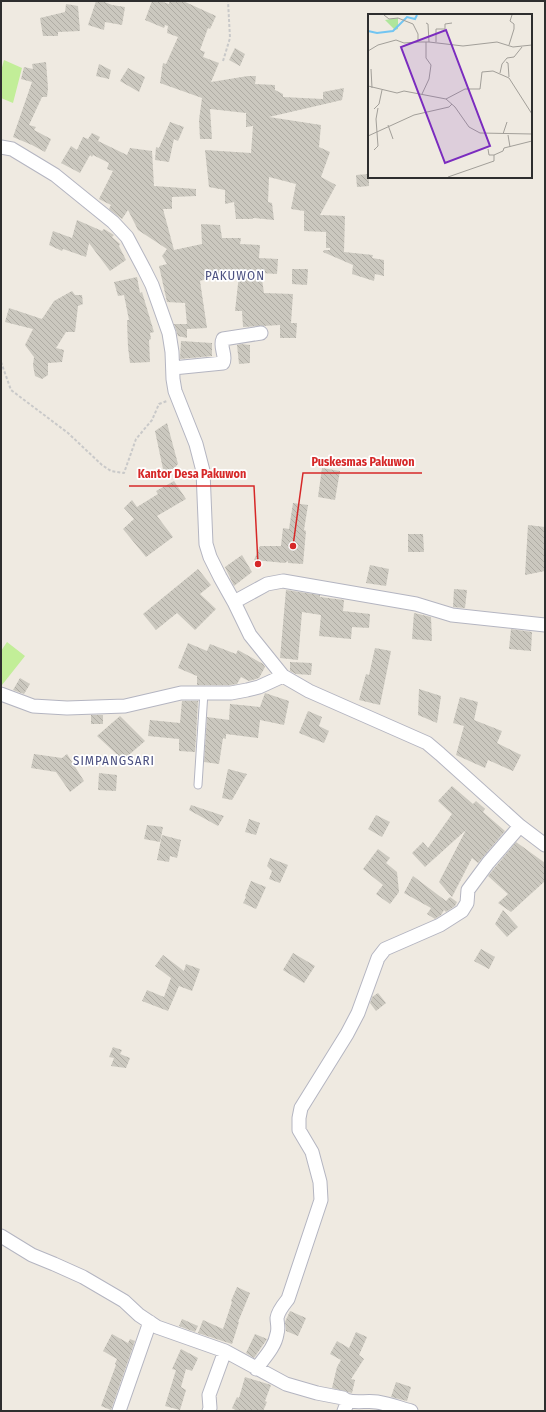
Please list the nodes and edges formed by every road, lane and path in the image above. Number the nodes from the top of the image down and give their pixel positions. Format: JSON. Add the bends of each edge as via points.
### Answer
{"nodes":[{"id":1,"x":228,"y":1,"type":"edge"},
{"id":2,"x":223,"y":61,"type":"dead end"},
{"id":3,"x":1,"y":146,"type":"edge"},
{"id":4,"x":261,"y":333,"type":"dead end"},
{"id":5,"x":1,"y":362,"type":"edge"},
{"id":6,"x":173,"y":368,"type":"junction"},
{"id":7,"x":177,"y":396,"type":"junction"},
{"id":8,"x":234,"y":602,"type":"junction"},
{"id":9,"x":545,"y":625,"type":"edge"},
{"id":10,"x":283,"y":676,"type":"junction"},
{"id":11,"x":204,"y":692,"type":"junction"},
{"id":12,"x":1,"y":694,"type":"edge"},
{"id":13,"x":198,"y":785,"type":"dead end"},
{"id":14,"x":520,"y":826,"type":"junction"},
{"id":15,"x":545,"y":845,"type":"edge"},
{"id":16,"x":1,"y":1236,"type":"edge"},
{"id":17,"x":150,"y":1322,"type":"junction"},
{"id":18,"x":225,"y":1351,"type":"junction"},
{"id":19,"x":256,"y":1368,"type":"junction"},
{"id":20,"x":345,"y":1406,"type":"edge"},
{"id":21,"x":119,"y":1411,"type":"edge"},
{"id":22,"x":209,"y":1411,"type":"edge"},
{"id":23,"x":411,"y":1411,"type":"edge"}],
"edges":[{"from":1,"to":2,"type":"path","via":[[230,38]]},
{"from":3,"to":6,"type":"street","via":[[12,149],[55,175],[113,222],[127,237],[152,285],[169,333]]},
{"from":4,"to":6,"type":"street","via":[[223,339],[223,364]]},
{"from":5,"to":7,"type":"path","via":[[11,390],[68,433],[111,471],[124,473],[136,439],[152,420],[159,404]]},
{"from":6,"to":7,"type":"street"},
{"from":7,"to":8,"type":"street","via":[[196,444],[203,471],[206,544],[210,557]]},
{"from":8,"to":9,"type":"street","via":[[267,584],[283,581],[416,604],[452,615]]},
{"from":8,"to":10,"type":"street","via":[[250,635]]},
{"from":10,"to":11,"type":"street","via":[[247,690]]},
{"from":10,"to":14,"type":"street","via":[[309,691],[427,743]]},
{"from":11,"to":12,"type":"street","via":[[181,693],[125,706],[68,708],[33,706]]},
{"from":11,"to":13,"type":"lane"},
{"from":14,"to":15,"type":"street"},
{"from":14,"to":19,"type":"street","via":[[468,890],[467,903],[462,911],[440,925],[385,949],[378,958],[351,1027],[302,1108],[299,1130],[312,1152],[320,1182],[321,1200],[288,1299],[277,1318],[277,1334],[271,1348]]},
{"from":16,"to":17,"type":"street","via":[[32,1255],[84,1277],[124,1301]]},
{"from":17,"to":18,"type":"street"},
{"from":17,"to":21,"type":"street"},
{"from":18,"to":19,"type":"street"},
{"from":18,"to":22,"type":"street","via":[[209,1394]]},
{"from":19,"to":20,"type":"street","via":[[286,1384]]},
{"from":20,"to":23,"type":"street","via":[[366,1401]]}]}
